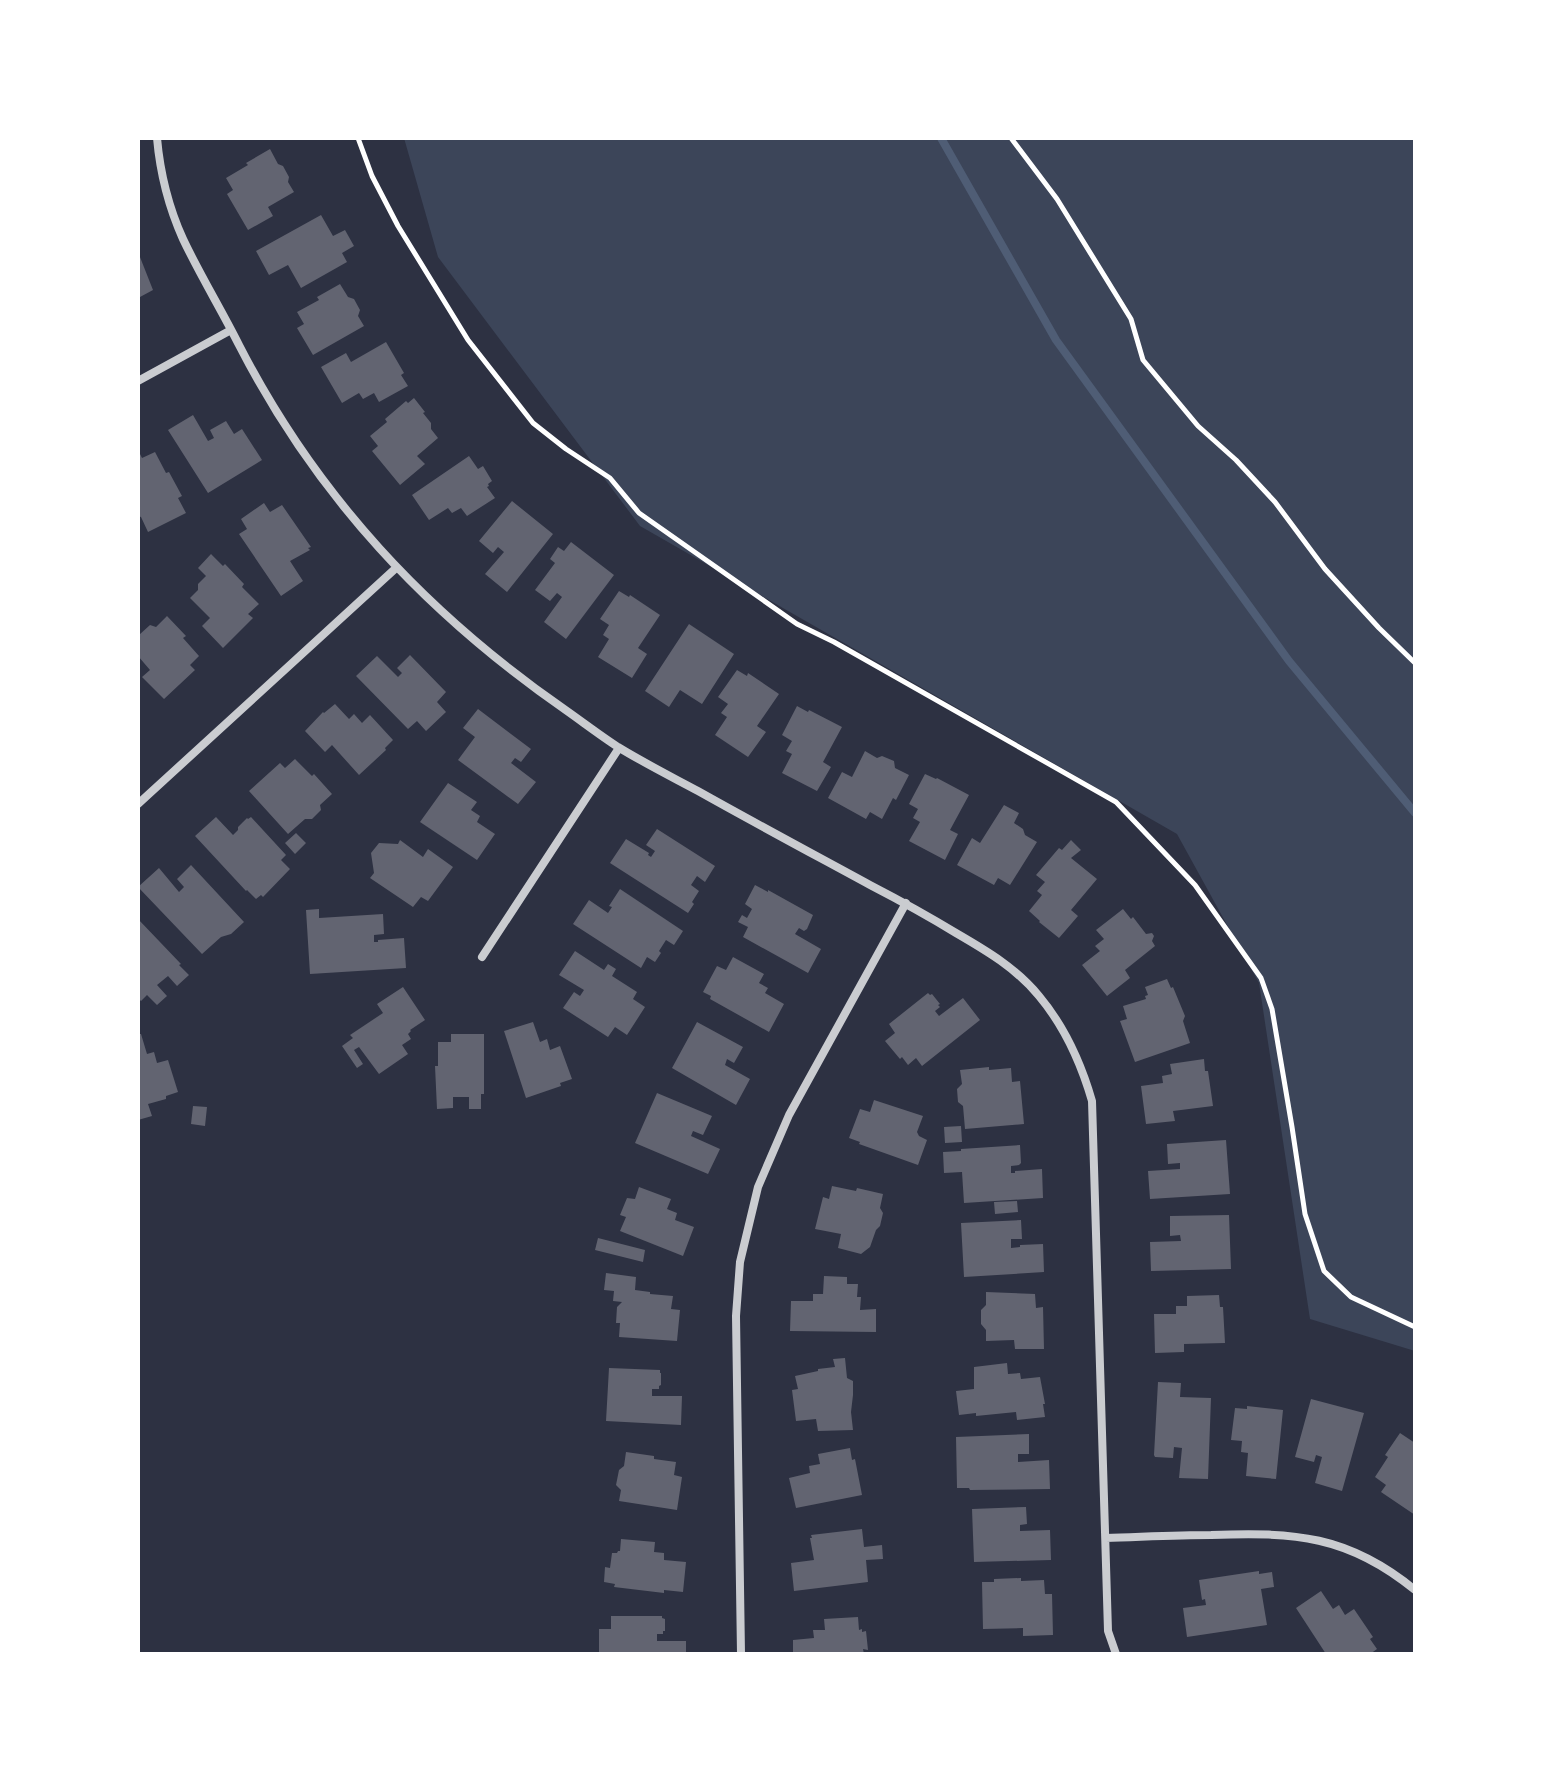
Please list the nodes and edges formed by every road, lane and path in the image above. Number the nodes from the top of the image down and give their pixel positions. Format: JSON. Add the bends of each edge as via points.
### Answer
{"nodes":[{"id":1,"x":157,"y":138,"type":"edge"},
{"id":2,"x":358,"y":138,"type":"edge"},
{"id":3,"x":1011,"y":138,"type":"edge"},
{"id":4,"x":231,"y":330,"type":"junction"},
{"id":5,"x":138,"y":381,"type":"edge"},
{"id":6,"x":396,"y":568,"type":"junction"},
{"id":7,"x":1415,"y":663,"type":"edge"},
{"id":8,"x":619,"y":748,"type":"junction"},
{"id":9,"x":138,"y":804,"type":"edge"},
{"id":10,"x":906,"y":903,"type":"junction"},
{"id":11,"x":482,"y":957,"type":"dead end"},
{"id":12,"x":1415,"y":1327,"type":"edge"},
{"id":13,"x":1106,"y":1538,"type":"junction"},
{"id":14,"x":1415,"y":1590,"type":"edge"},
{"id":15,"x":741,"y":1654,"type":"edge"},
{"id":16,"x":1116,"y":1654,"type":"edge"}],
"edges":[{"from":1,"to":4,"type":"street","via":[[182,236]]},
{"from":2,"to":12,"type":"path","via":[[398,226],[468,340],[533,423],[610,478],[639,513],[797,624],[1116,802],[1195,885],[1261,978],[1272,1009],[1305,1214],[1324,1271],[1351,1297]]},
{"from":3,"to":7,"type":"path","via":[[1057,199],[1131,319],[1143,360],[1198,426],[1275,502],[1325,569]]},
{"from":4,"to":5,"type":"street"},
{"from":4,"to":6,"type":"street","via":[[287,430]]},
{"from":6,"to":8,"type":"street","via":[[480,647]]},
{"from":6,"to":9,"type":"street"},
{"from":8,"to":10,"type":"street"},
{"from":8,"to":11,"type":"street"},
{"from":10,"to":13,"type":"street","via":[[1018,974],[1057,1019],[1084,1073],[1092,1101]]},
{"from":10,"to":15,"type":"street","via":[[789,1115],[752,1205],[736,1316]]},
{"from":13,"to":14,"type":"street","via":[[1255,1533],[1306,1537],[1367,1558]]},
{"from":13,"to":16,"type":"street","via":[[1108,1631]]}]}
